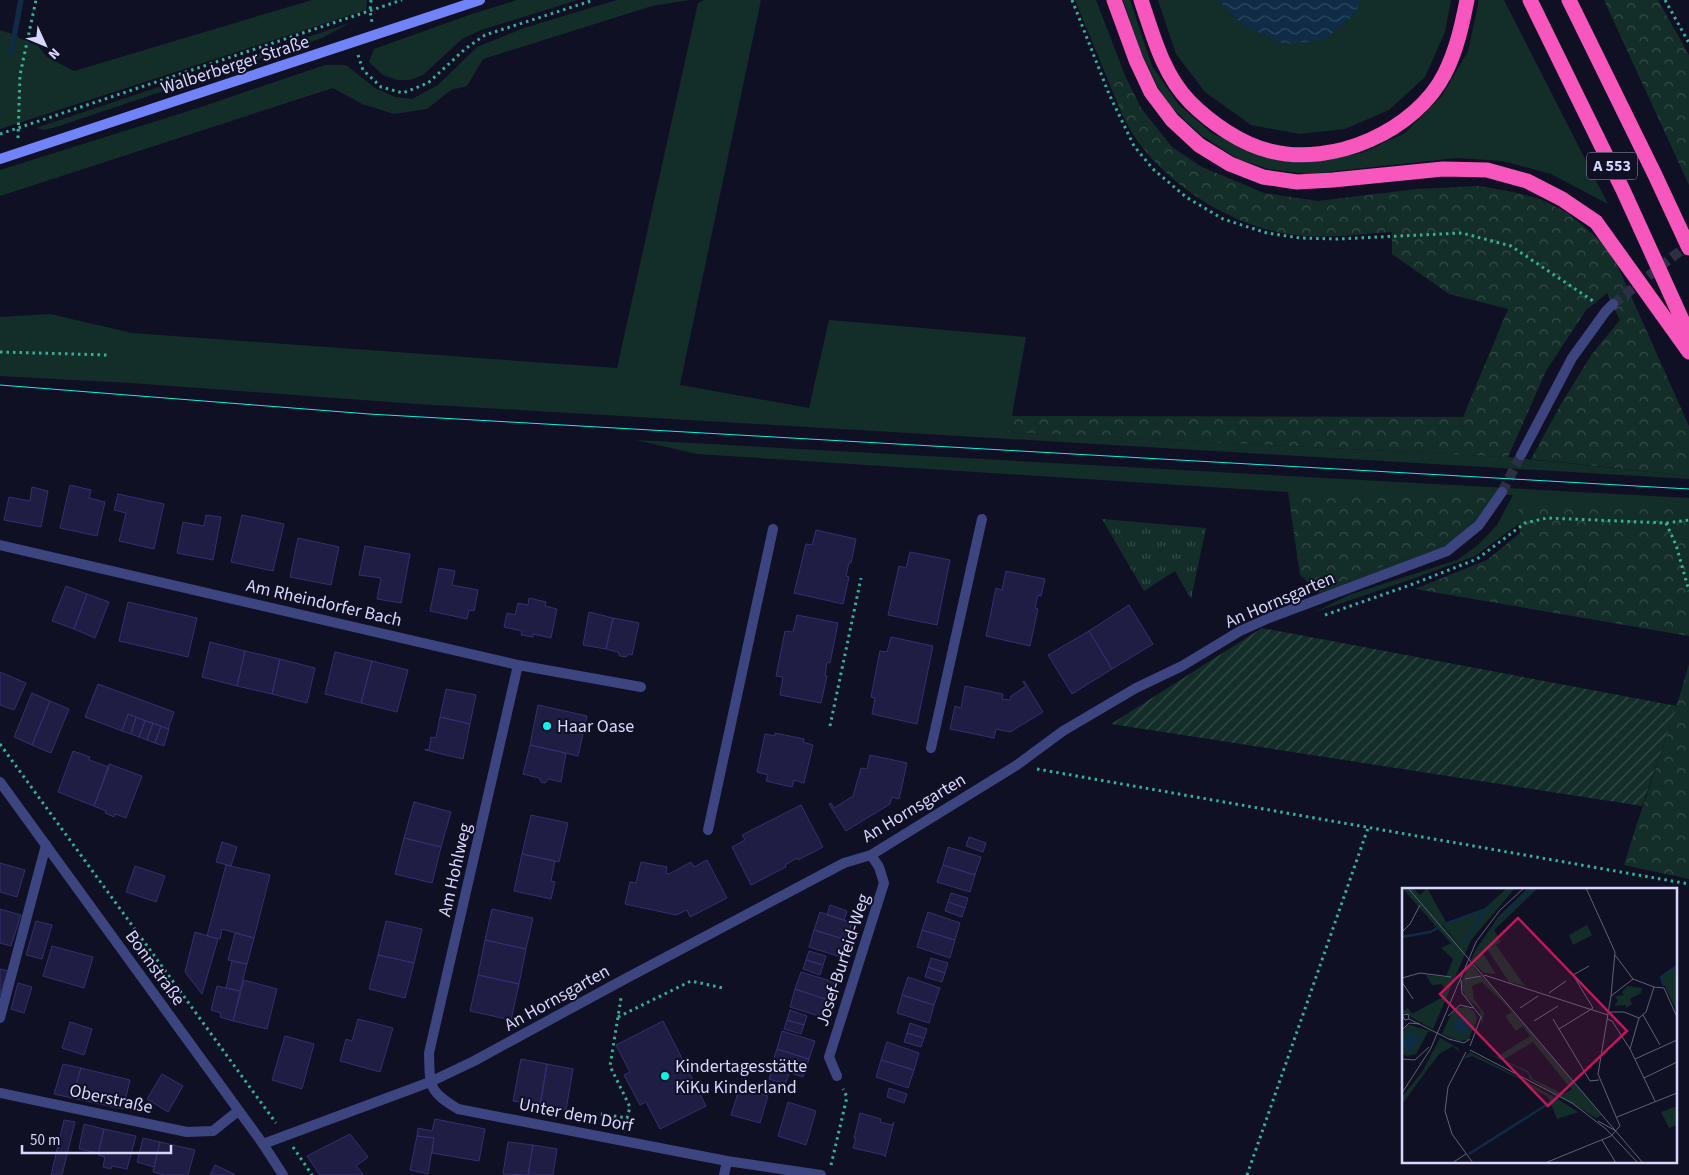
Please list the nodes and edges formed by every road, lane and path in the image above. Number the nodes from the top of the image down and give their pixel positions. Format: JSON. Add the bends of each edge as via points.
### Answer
{"nodes":[{"id":1,"x":36,"y":0,"type":"edge"},
{"id":2,"x":372,"y":0,"type":"edge"},
{"id":3,"x":402,"y":0,"type":"edge"},
{"id":4,"x":480,"y":0,"type":"edge"},
{"id":5,"x":594,"y":0,"type":"edge"},
{"id":6,"x":1114,"y":0,"type":"edge"},
{"id":7,"x":1141,"y":0,"type":"edge"},
{"id":8,"x":1467,"y":0,"type":"edge"},
{"id":9,"x":1530,"y":0,"type":"edge"},
{"id":10,"x":1569,"y":0,"type":"edge"},
{"id":11,"x":1665,"y":0,"type":"edge"},
{"id":12,"x":370,"y":11,"type":"junction"},
{"id":13,"x":374,"y":35,"type":"junction"},
{"id":14,"x":354,"y":42,"type":"junction"},
{"id":15,"x":1689,"y":43,"type":"edge"},
{"id":16,"x":19,"y":129,"type":"junction"},
{"id":17,"x":0,"y":134,"type":"edge"},
{"id":18,"x":18,"y":154,"type":"junction"},
{"id":19,"x":0,"y":159,"type":"edge"},
{"id":20,"x":1689,"y":248,"type":"edge"},
{"id":21,"x":1612,"y":304,"type":"tunnel mouth"},
{"id":22,"x":1689,"y":335,"type":"edge"},
{"id":23,"x":0,"y":352,"type":"edge"},
{"id":24,"x":1689,"y":352,"type":"edge"},
{"id":25,"x":108,"y":355,"type":"dead end"},
{"id":26,"x":1521,"y":455,"type":"tunnel mouth"},
{"id":27,"x":1502,"y":492,"type":"tunnel mouth"},
{"id":28,"x":982,"y":519,"type":"dead end"},
{"id":29,"x":1689,"y":520,"type":"edge"},
{"id":30,"x":1666,"y":523,"type":"junction"},
{"id":31,"x":773,"y":530,"type":"dead end"},
{"id":32,"x":0,"y":545,"type":"edge"},
{"id":33,"x":861,"y":578,"type":"dead end"},
{"id":34,"x":1689,"y":591,"type":"edge"},
{"id":35,"x":1321,"y":616,"type":"dead end"},
{"id":36,"x":518,"y":666,"type":"junction"},
{"id":37,"x":641,"y":687,"type":"dead end"},
{"id":38,"x":830,"y":726,"type":"dead end"},
{"id":39,"x":0,"y":744,"type":"edge"},
{"id":40,"x":930,"y":748,"type":"dead end"},
{"id":41,"x":1017,"y":765,"type":"junction"},
{"id":42,"x":0,"y":782,"type":"edge"},
{"id":43,"x":1368,"y":828,"type":"junction"},
{"id":44,"x":708,"y":830,"type":"dead end"},
{"id":45,"x":46,"y":845,"type":"junction"},
{"id":46,"x":871,"y":854,"type":"junction"},
{"id":47,"x":1689,"y":884,"type":"edge"},
{"id":48,"x":623,"y":980,"type":"junction"},
{"id":49,"x":723,"y":988,"type":"dead end"},
{"id":50,"x":618,"y":1017,"type":"junction"},
{"id":51,"x":0,"y":1018,"type":"edge"},
{"id":52,"x":837,"y":1076,"type":"joint"},
{"id":53,"x":430,"y":1082,"type":"junction"},
{"id":54,"x":0,"y":1093,"type":"edge"},
{"id":55,"x":238,"y":1111,"type":"junction"},
{"id":56,"x":601,"y":1114,"type":"dead end"},
{"id":57,"x":286,"y":1136,"type":"junction"},
{"id":58,"x":263,"y":1144,"type":"junction"},
{"id":59,"x":727,"y":1161,"type":"junction"},
{"id":60,"x":831,"y":1165,"type":"dead end"},
{"id":61,"x":280,"y":1173,"type":"edge"},
{"id":62,"x":312,"y":1175,"type":"edge"},
{"id":63,"x":724,"y":1175,"type":"edge"},
{"id":64,"x":822,"y":1175,"type":"edge"},
{"id":65,"x":1247,"y":1175,"type":"edge"}],
"edges":[{"from":1,"to":16,"type":"path","via":[[20,75]]},
{"from":2,"to":12,"type":"path"},
{"from":3,"to":12,"type":"path"},
{"from":4,"to":13,"type":"main road","name":"Walberberger Straße"},
{"from":5,"to":14,"type":"path","via":[[485,35],[428,82],[403,93],[381,87],[363,70]]},
{"from":6,"to":24,"type":"highway","via":[[1150,92],[1172,120],[1199,145],[1230,164],[1263,177],[1296,182],[1443,169],[1487,170],[1526,182],[1562,199],[1596,222]]},
{"from":7,"to":8,"type":"highway","via":[[1159,51],[1172,78],[1189,101],[1214,124],[1245,141],[1270,151],[1302,154],[1332,152],[1365,142],[1398,126],[1424,102],[1445,74],[1459,41]]},
{"from":9,"to":22,"type":"highway","number":"A 553","via":[[1623,190]]},
{"from":10,"to":20,"type":"highway","number":"A 553"},
{"from":11,"to":15,"type":"path"},
{"from":12,"to":13,"type":"path"},
{"from":12,"to":16,"type":"path"},
{"from":13,"to":14,"type":"main road","name":"Walberberger Straße"},
{"from":14,"to":18,"type":"main road","name":"Walberberger Straße"},
{"from":16,"to":17,"type":"path"},
{"from":16,"to":18,"type":"path"},
{"from":18,"to":19,"type":"main road","name":"Walberberger Straße"},
{"from":21,"to":26,"type":"street","via":[[1572,358]]},
{"from":23,"to":25,"type":"path"},
{"from":27,"to":41,"type":"street","name":"An Hornsgarten","via":[[1479,526],[1447,551],[1240,631],[1063,731]]},
{"from":28,"to":40,"type":"street"},
{"from":29,"to":30,"type":"path"},
{"from":30,"to":34,"type":"path"},
{"from":30,"to":35,"type":"path","via":[[1547,518],[1526,523],[1477,559]]},
{"from":31,"to":44,"type":"street"},
{"from":32,"to":36,"type":"street","name":"Am Rheindorfer Bach"},
{"from":33,"to":38,"type":"path"},
{"from":36,"to":37,"type":"street","name":"Am Rheindorfer Bach"},
{"from":36,"to":53,"type":"street","name":"Am Hohlweg","via":[[430,1053]]},
{"from":39,"to":57,"type":"path"},
{"from":41,"to":43,"type":"path"},
{"from":41,"to":46,"type":"street","name":"An Hornsgarten"},
{"from":42,"to":45,"type":"street","name":"Bonnstraße"},
{"from":43,"to":47,"type":"path"},
{"from":43,"to":65,"type":"path"},
{"from":45,"to":51,"type":"street"},
{"from":45,"to":55,"type":"street","name":"Bonnstraße"},
{"from":46,"to":48,"type":"street","name":"An Hornsgarten","via":[[844,863]]},
{"from":46,"to":52,"type":"street","name":"Josef-Burfeid-Weg","via":[[884,884],[829,1057]]},
{"from":48,"to":50,"type":"path"},
{"from":48,"to":53,"type":"street","name":"An Hornsgarten","via":[[474,1062]]},
{"from":49,"to":50,"type":"path","via":[[691,981]]},
{"from":50,"to":56,"type":"path","via":[[610,1066],[630,1106],[627,1118]]},
{"from":52,"to":60,"type":"path","via":[[847,1097]]},
{"from":53,"to":57,"type":"street","name":"An Hornsgarten"},
{"from":53,"to":59,"type":"street","name":"Unter dem Dorf","via":[[439,1098],[458,1109]]},
{"from":54,"to":55,"type":"street","name":"Oberstraße","via":[[187,1132],[213,1131]]},
{"from":55,"to":58,"type":"street","name":"Bonnstraße"},
{"from":57,"to":58,"type":"street","name":"An Hornsgarten"},
{"from":57,"to":62,"type":"path"},
{"from":58,"to":61,"type":"street","name":"Bonnstraße"},
{"from":59,"to":63,"type":"street"},
{"from":59,"to":64,"type":"street","name":"Unter dem Dorf"}]}
